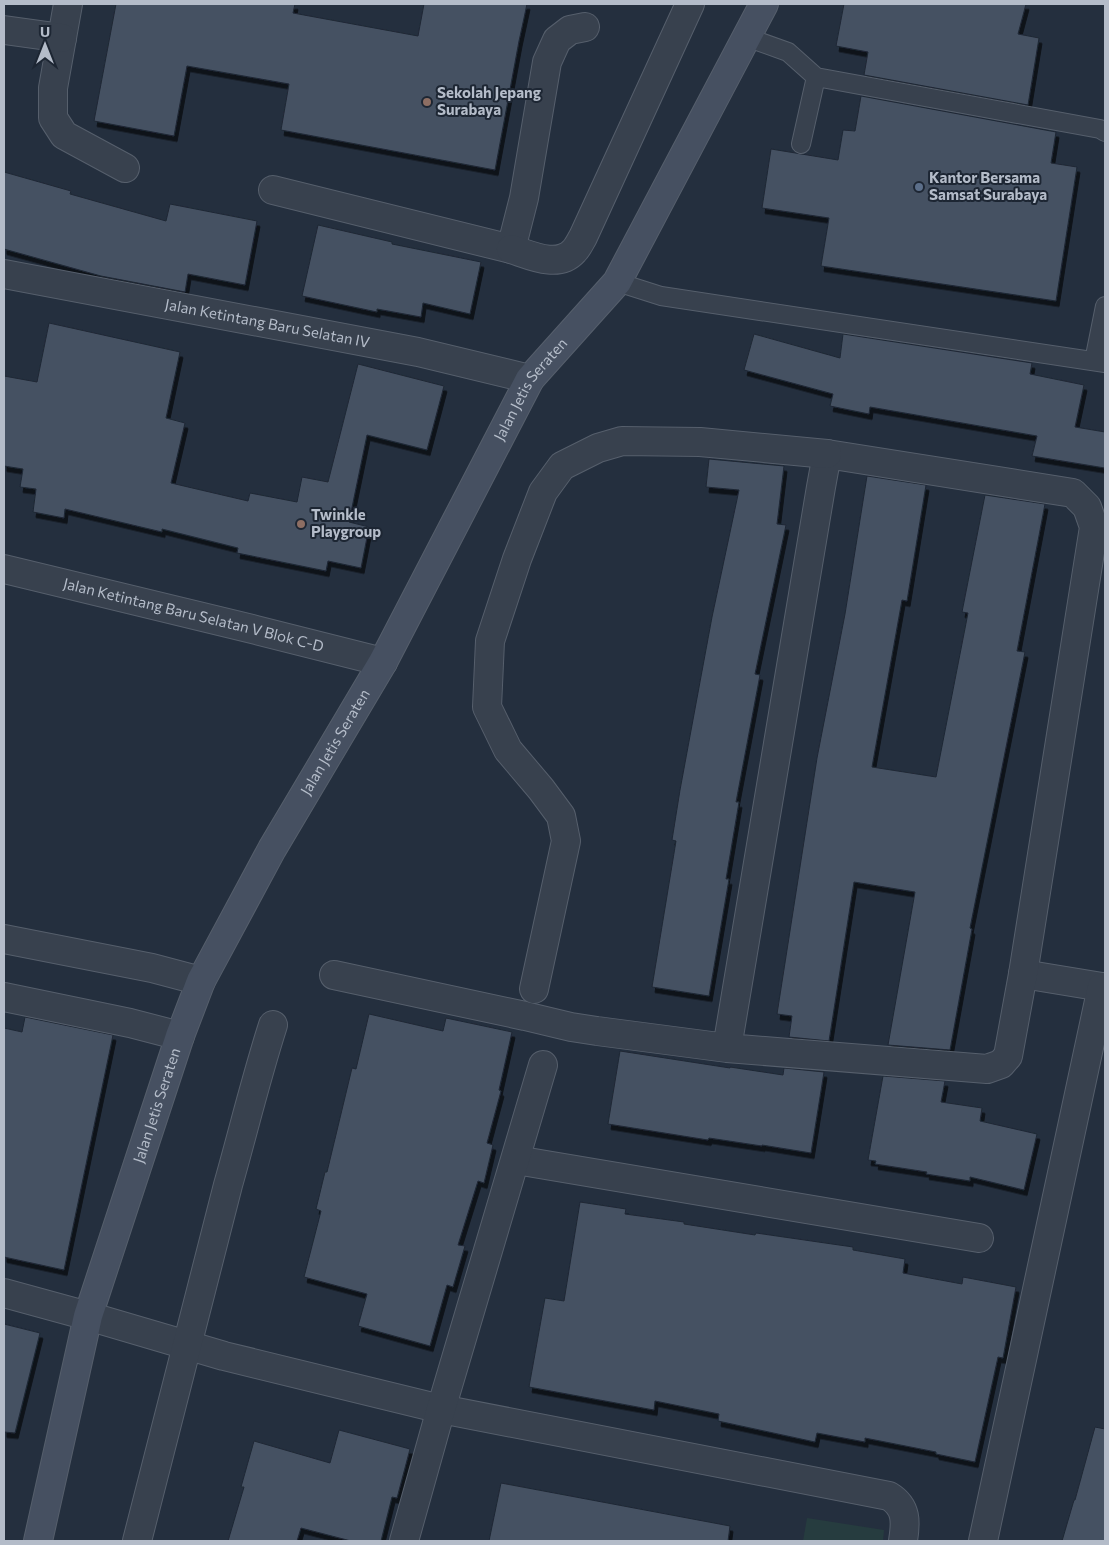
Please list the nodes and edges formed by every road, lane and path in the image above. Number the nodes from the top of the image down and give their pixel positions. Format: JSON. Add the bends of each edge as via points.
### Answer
{"nodes":[{"id":1,"x":68,"y":4,"type":"edge"},
{"id":2,"x":690,"y":4,"type":"edge"},
{"id":3,"x":764,"y":4,"type":"edge"},
{"id":4,"x":585,"y":27,"type":"dead end"},
{"id":5,"x":4,"y":30,"type":"edge"},
{"id":6,"x":746,"y":37,"type":"junction"},
{"id":7,"x":62,"y":38,"type":"junction"},
{"id":8,"x":816,"y":78,"type":"junction"},
{"id":9,"x":1105,"y":132,"type":"edge"},
{"id":10,"x":801,"y":144,"type":"dead end"},
{"id":11,"x":125,"y":168,"type":"dead end"},
{"id":12,"x":273,"y":190,"type":"dead end"},
{"id":13,"x":511,"y":249,"type":"junction"},
{"id":14,"x":4,"y":274,"type":"edge"},
{"id":15,"x":617,"y":282,"type":"junction"},
{"id":16,"x":1105,"y":306,"type":"edge"},
{"id":17,"x":1100,"y":362,"type":"edge"},
{"id":18,"x":530,"y":379,"type":"junction"},
{"id":19,"x":827,"y":454,"type":"junction"},
{"id":20,"x":4,"y":569,"type":"edge"},
{"id":21,"x":382,"y":662,"type":"junction"},
{"id":22,"x":4,"y":939,"type":"edge"},
{"id":23,"x":1023,"y":974,"type":"junction"},
{"id":24,"x":334,"y":976,"type":"dead end"},
{"id":25,"x":201,"y":981,"type":"junction"},
{"id":26,"x":1104,"y":988,"type":"edge"},
{"id":27,"x":534,"y":989,"type":"joint"},
{"id":28,"x":4,"y":997,"type":"edge"},
{"id":29,"x":525,"y":1016,"type":"junction"},
{"id":30,"x":274,"y":1025,"type":"dead end"},
{"id":31,"x":180,"y":1036,"type":"junction"},
{"id":32,"x":727,"y":1048,"type":"junction"},
{"id":33,"x":544,"y":1065,"type":"dead end"},
{"id":34,"x":516,"y":1160,"type":"junction"},
{"id":35,"x":979,"y":1238,"type":"dead end"},
{"id":36,"x":4,"y":1293,"type":"edge"},
{"id":37,"x":88,"y":1316,"type":"junction"},
{"id":38,"x":188,"y":1345,"type":"junction"},
{"id":39,"x":441,"y":1409,"type":"junction"},
{"id":40,"x":38,"y":1541,"type":"edge"},
{"id":41,"x":137,"y":1541,"type":"edge"},
{"id":42,"x":404,"y":1541,"type":"edge"},
{"id":43,"x":903,"y":1541,"type":"edge"},
{"id":44,"x":983,"y":1541,"type":"edge"}],
"edges":[{"from":1,"to":7,"type":"street"},
{"from":2,"to":13,"type":"street","via":[[574,251],[563,259],[544,259]]},
{"from":3,"to":6,"type":"street","name":"Jalan Jetis Seraten"},
{"from":4,"to":13,"type":"street","via":[[570,30],[557,40],[547,62],[524,198]]},
{"from":5,"to":7,"type":"street"},
{"from":6,"to":8,"type":"lane","via":[[788,52]]},
{"from":6,"to":15,"type":"street","name":"Jalan Jetis Seraten"},
{"from":7,"to":11,"type":"street","via":[[54,88],[54,118],[64,135]]},
{"from":8,"to":9,"type":"lane"},
{"from":8,"to":10,"type":"lane"},
{"from":12,"to":13,"type":"street"},
{"from":14,"to":18,"type":"street","name":"Jalan Ketintang Baru Selatan IV","via":[[418,352]]},
{"from":15,"to":17,"type":"lane","via":[[661,296]]},
{"from":15,"to":18,"type":"street","name":"Jalan Jetis Seraten"},
{"from":16,"to":17,"type":"lane"},
{"from":18,"to":21,"type":"street","name":"Jalan Jetis Seraten"},
{"from":19,"to":23,"type":"street","via":[[1073,493],[1087,507],[1094,527]]},
{"from":19,"to":27,"type":"street","via":[[700,442],[622,441],[598,448],[562,466],[544,492],[517,559],[490,641],[487,707],[508,750],[561,816],[566,841]]},
{"from":19,"to":32,"type":"street"},
{"from":20,"to":21,"type":"street","name":"Jalan Ketintang Baru Selatan V Blok C-D"},
{"from":21,"to":25,"type":"street","name":"Jalan Jetis Seraten","via":[[272,849]]},
{"from":22,"to":25,"type":"street"},
{"from":23,"to":26,"type":"street"},
{"from":23,"to":32,"type":"street","via":[[1008,1056],[1001,1064],[987,1069]]},
{"from":24,"to":29,"type":"street"},
{"from":25,"to":31,"type":"street","name":"Jalan Jetis Seraten"},
{"from":26,"to":44,"type":"street"},
{"from":27,"to":29,"type":"lane"},
{"from":28,"to":31,"type":"street"},
{"from":29,"to":32,"type":"street","via":[[571,1027]]},
{"from":30,"to":38,"type":"street","via":[[212,1245]]},
{"from":31,"to":37,"type":"street","name":"Jalan Jetis Seraten"},
{"from":33,"to":34,"type":"street"},
{"from":34,"to":35,"type":"street"},
{"from":34,"to":39,"type":"street"},
{"from":36,"to":37,"type":"street"},
{"from":37,"to":38,"type":"street"},
{"from":37,"to":40,"type":"street","name":"Jalan Jetis Seraten"},
{"from":38,"to":39,"type":"street"},
{"from":38,"to":41,"type":"street"},
{"from":39,"to":42,"type":"street"},
{"from":39,"to":43,"type":"street","via":[[889,1496],[896,1500],[903,1513]]}]}
